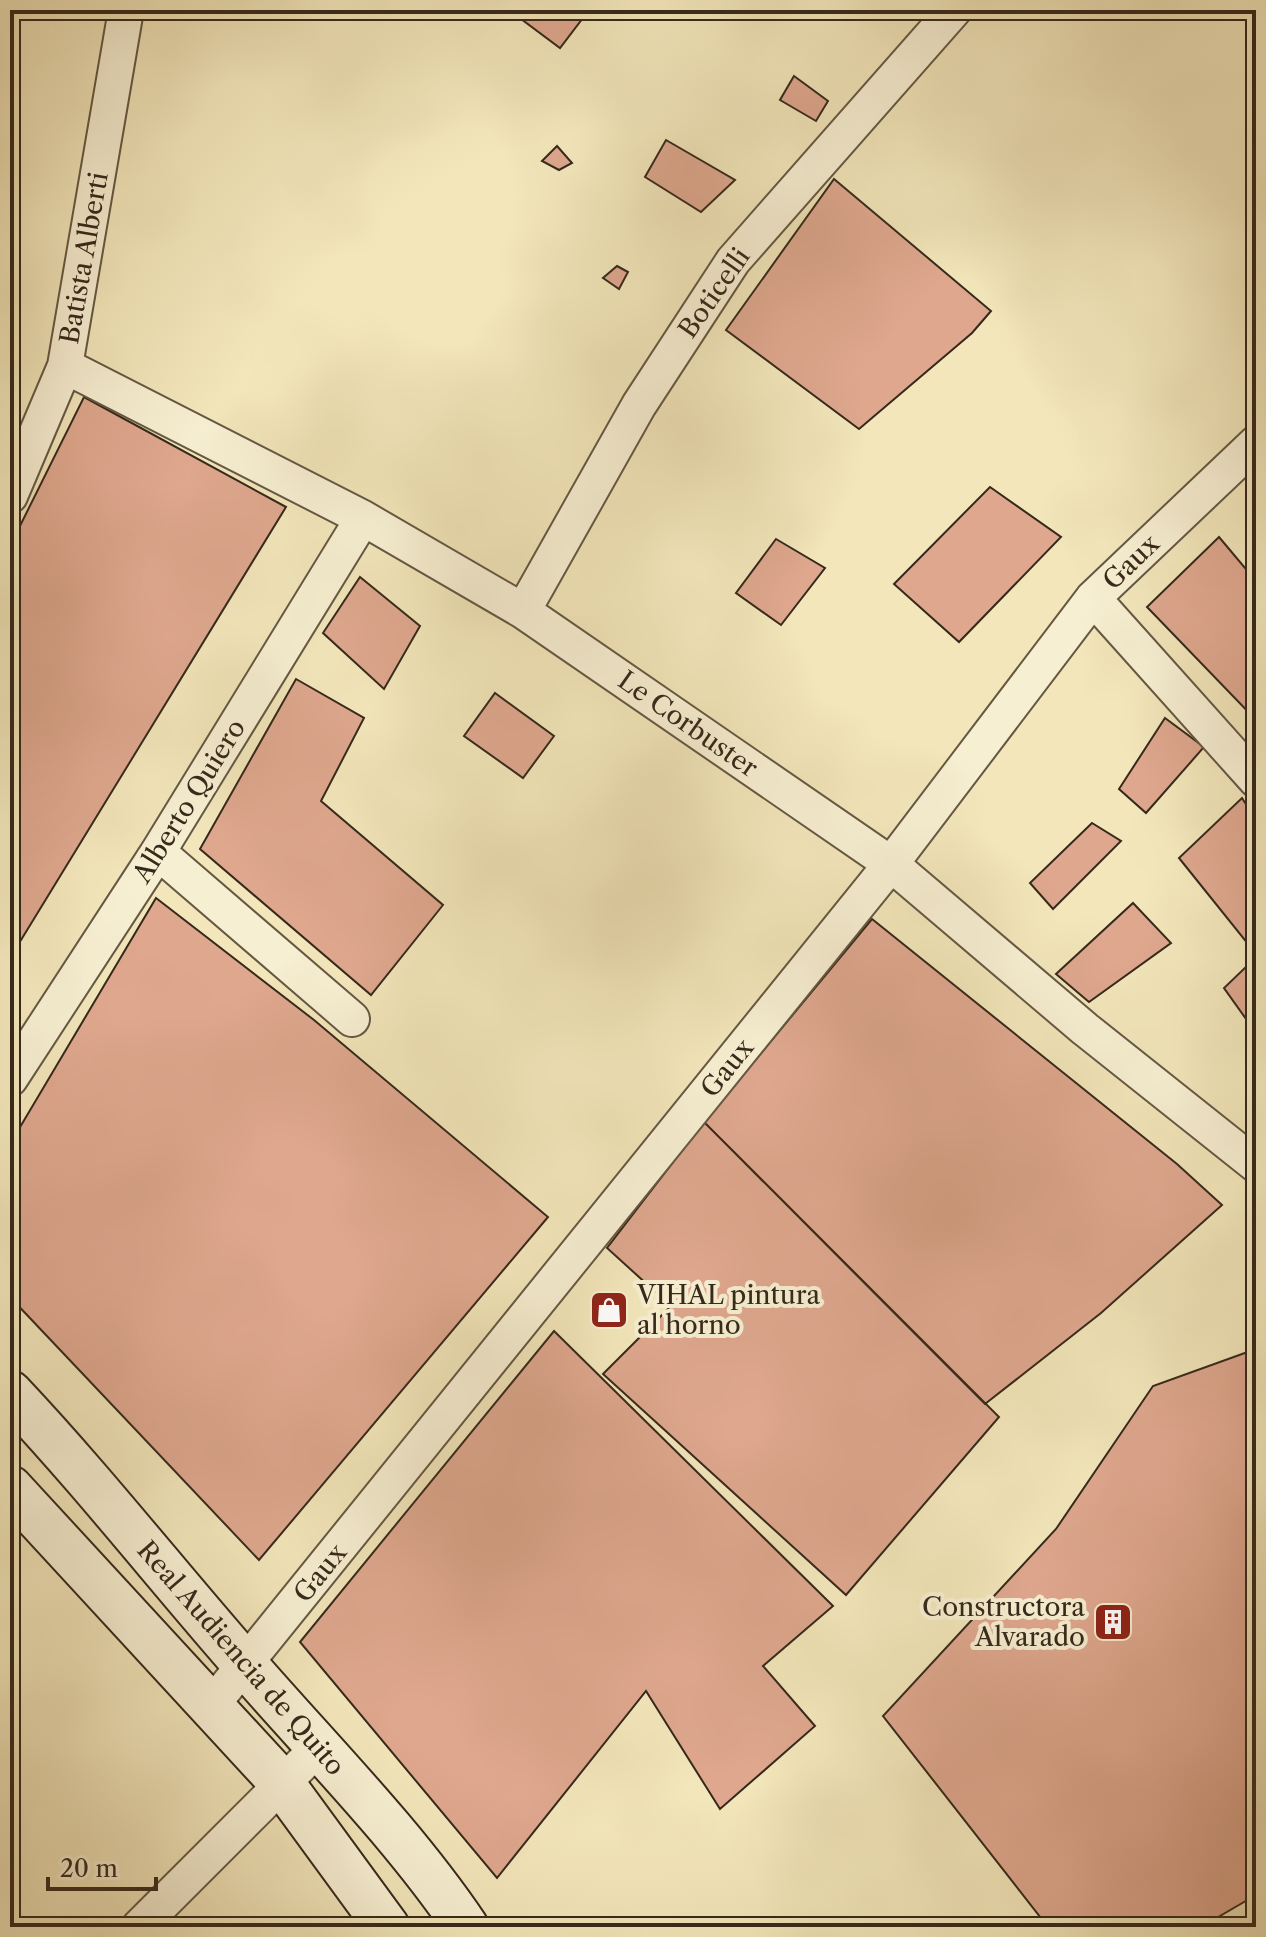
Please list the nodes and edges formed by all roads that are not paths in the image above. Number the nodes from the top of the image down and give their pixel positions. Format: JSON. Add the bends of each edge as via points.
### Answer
{"nodes":[{"id":1,"x":126,"y":10,"type":"edge"},
{"id":2,"x":954,"y":10,"type":"edge"},
{"id":3,"x":65,"y":366,"type":"junction"},
{"id":4,"x":1256,"y":443,"type":"edge"},
{"id":5,"x":10,"y":496,"type":"edge"},
{"id":6,"x":363,"y":518,"type":"junction"},
{"id":7,"x":1093,"y":598,"type":"junction"},
{"id":8,"x":523,"y":611,"type":"junction"},
{"id":9,"x":1256,"y":780,"type":"edge"},
{"id":10,"x":158,"y":852,"type":"junction"},
{"id":11,"x":891,"y":864,"type":"junction"},
{"id":12,"x":352,"y":1019,"type":"dead end"},
{"id":13,"x":10,"y":1079,"type":"edge"},
{"id":14,"x":1256,"y":1165,"type":"edge"},
{"id":15,"x":10,"y":1393,"type":"edge"},
{"id":16,"x":10,"y":1488,"type":"edge"},
{"id":17,"x":246,"y":1666,"type":"junction"},
{"id":18,"x":211,"y":1706,"type":"junction"},
{"id":19,"x":318,"y":1748,"type":"junction"},
{"id":20,"x":281,"y":1782,"type":"junction"},
{"id":21,"x":139,"y":1927,"type":"edge"},
{"id":22,"x":387,"y":1927,"type":"edge"},
{"id":23,"x":466,"y":1927,"type":"edge"}],
"edges":[{"from":1,"to":3,"type":"street","name":"Batista Alberti"},
{"from":2,"to":8,"type":"street","name":"Boticelli","via":[[733,261],[639,405]]},
{"from":3,"to":5,"type":"street","name":"Batista Alberti"},
{"from":3,"to":6,"type":"street","name":"Le Corbuster"},
{"from":4,"to":7,"type":"street","name":"Gaux"},
{"from":6,"to":8,"type":"street","name":"Le Corbuster"},
{"from":6,"to":10,"type":"street","name":"Alberto Quiero"},
{"from":7,"to":9,"type":"street"},
{"from":7,"to":11,"type":"street","name":"Gaux"},
{"from":8,"to":11,"type":"street","name":"Le Corbuster"},
{"from":10,"to":12,"type":"street"},
{"from":10,"to":13,"type":"street","name":"Alberto Quiero"},
{"from":11,"to":14,"type":"street","name":"Le Corbuster"},
{"from":11,"to":17,"type":"street","name":"Gaux"},
{"from":15,"to":17,"type":"main road","name":"Real Audiencia de Quito"},
{"from":16,"to":18,"type":"main road","name":"Real Audiencia de Quito"},
{"from":17,"to":18,"type":"street","name":"Gaux"},
{"from":17,"to":19,"type":"main road","name":"Real Audiencia de Quito"},
{"from":18,"to":20,"type":"main road","name":"Real Audiencia de Quito"},
{"from":19,"to":20,"type":"street"},
{"from":19,"to":23,"type":"main road","name":"Real Audiencia de Quito","via":[[434,1879]]},
{"from":20,"to":21,"type":"street"},
{"from":20,"to":22,"type":"main road","name":"Real Audiencia de Quito"}]}
